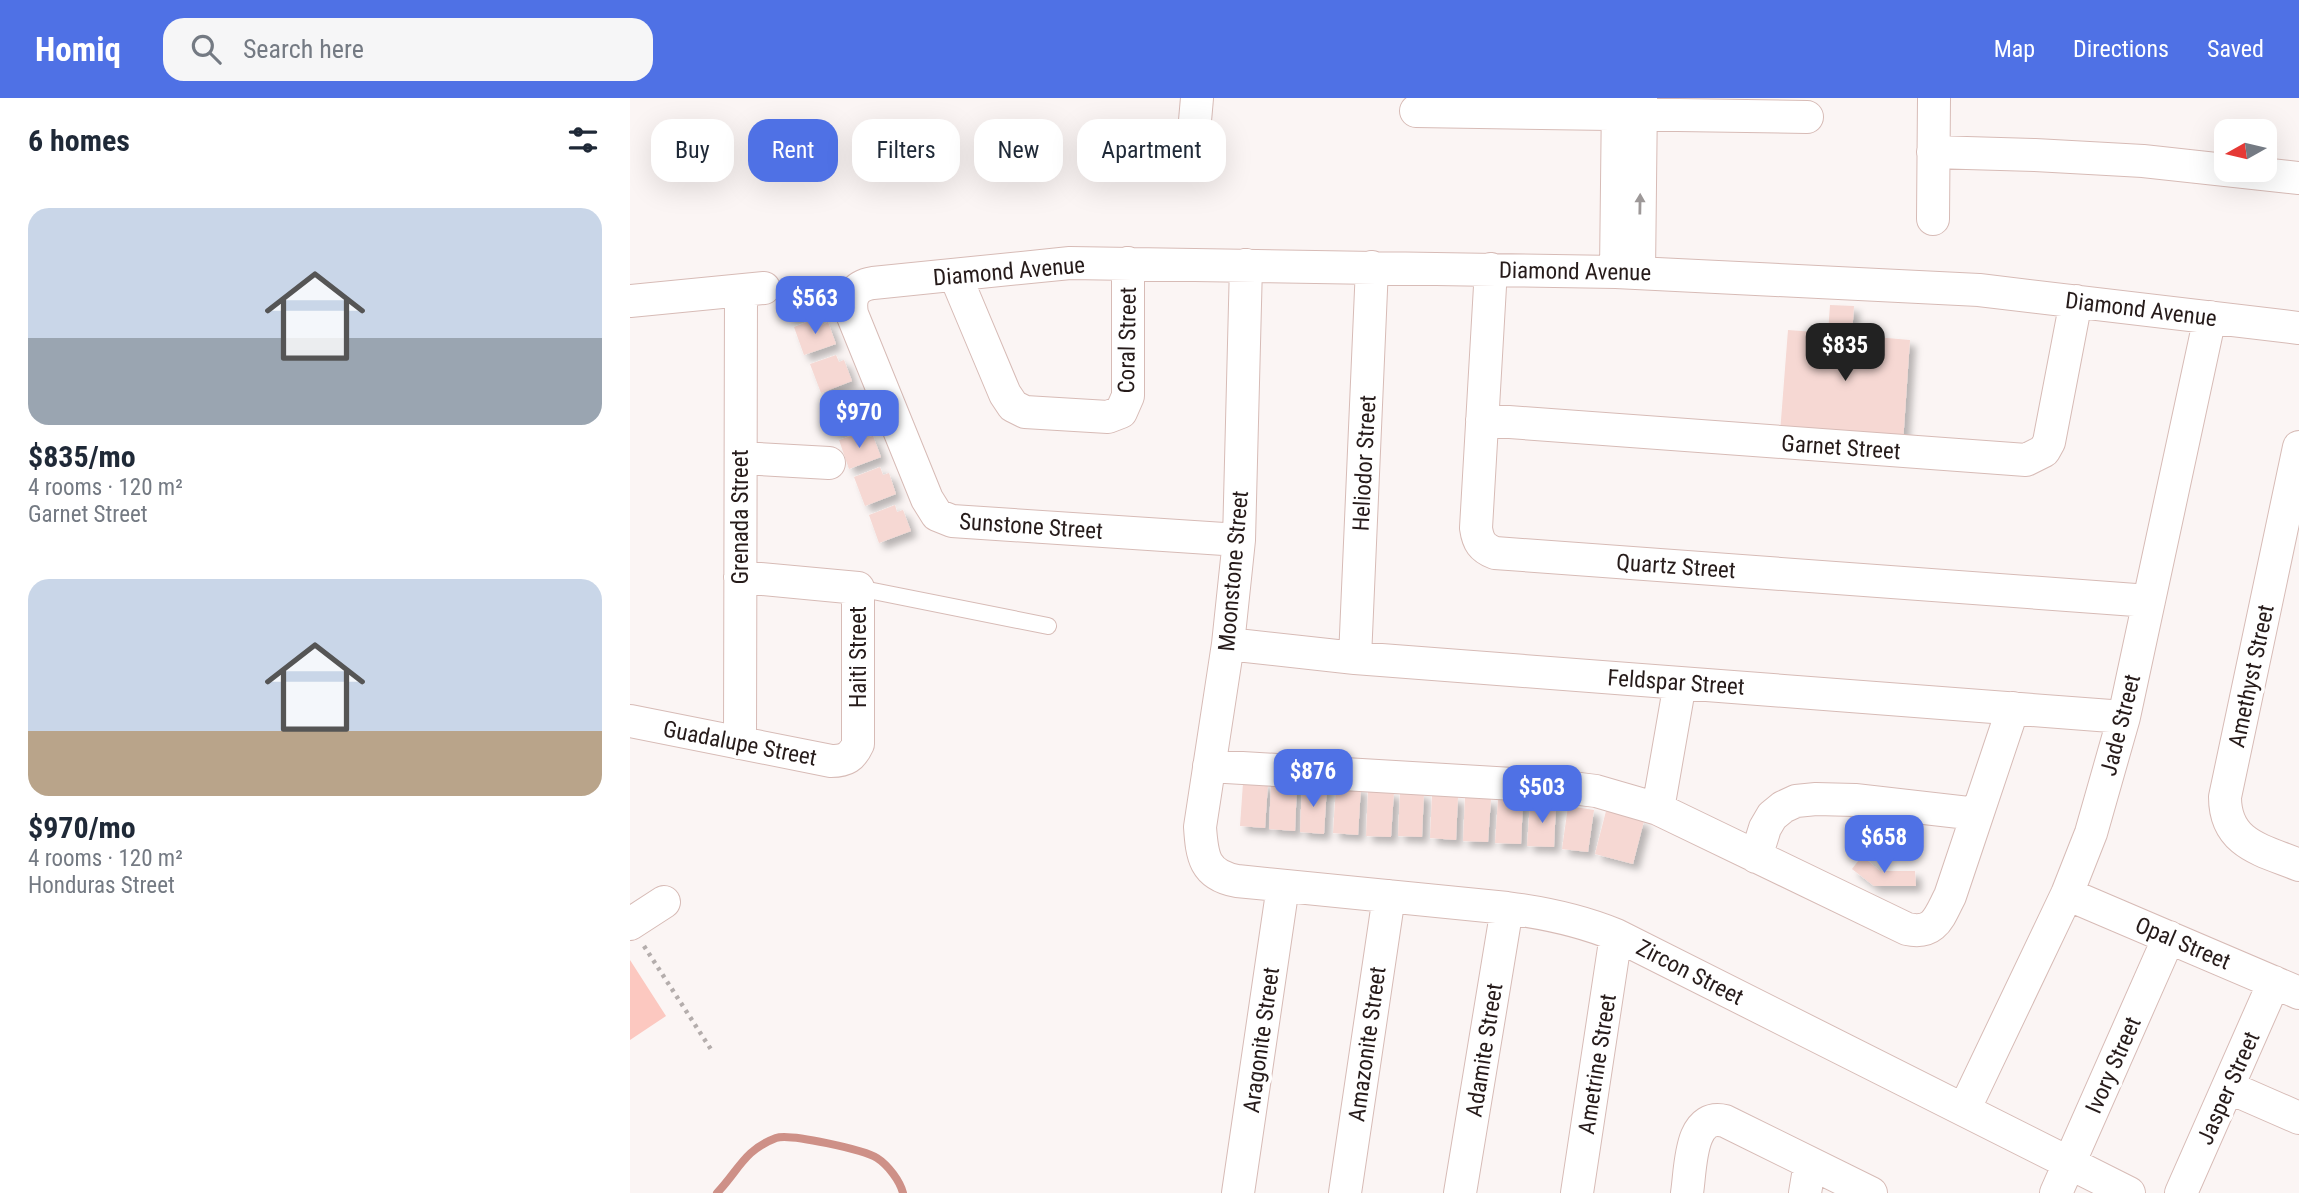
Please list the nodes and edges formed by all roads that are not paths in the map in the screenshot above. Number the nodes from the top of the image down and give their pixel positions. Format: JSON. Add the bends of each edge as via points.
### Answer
{"nodes":[{"id":1,"x":1197,"y":98,"type":"edge"},
{"id":2,"x":1934,"y":98,"type":"edge"},
{"id":3,"x":1629,"y":106,"type":"edge"},
{"id":4,"x":1416,"y":111,"type":"dead end"},
{"id":5,"x":1808,"y":117,"type":"dead end"},
{"id":6,"x":1195,"y":119,"type":"edge"},
{"id":7,"x":1933,"y":152,"type":"junction"},
{"id":8,"x":2299,"y":178,"type":"edge"},
{"id":9,"x":1933,"y":219,"type":"dead end"},
{"id":10,"x":1128,"y":263,"type":"junction"},
{"id":11,"x":1246,"y":265,"type":"junction"},
{"id":12,"x":1372,"y":267,"type":"junction"},
{"id":13,"x":1490,"y":269,"type":"junction"},
{"id":14,"x":1628,"y":272,"type":"junction"},
{"id":15,"x":955,"y":275,"type":"junction"},
{"id":16,"x":853,"y":293,"type":"joint"},
{"id":17,"x":630,"y":301,"type":"edge"},
{"id":18,"x":2076,"y":301,"type":"junction"},
{"id":19,"x":2210,"y":317,"type":"junction"},
{"id":20,"x":2299,"y":328,"type":"edge"},
{"id":21,"x":1482,"y":420,"type":"junction"},
{"id":22,"x":2299,"y":447,"type":"edge"},
{"id":23,"x":741,"y":458,"type":"junction"},
{"id":24,"x":829,"y":463,"type":"dead end"},
{"id":25,"x":1239,"y":540,"type":"junction"},
{"id":26,"x":740,"y":577,"type":"junction"},
{"id":27,"x":858,"y":588,"type":"junction"},
{"id":28,"x":2149,"y":601,"type":"junction"},
{"id":29,"x":1048,"y":626,"type":"dead end"},
{"id":30,"x":1227,"y":644,"type":"junction"},
{"id":31,"x":1355,"y":658,"type":"junction"},
{"id":32,"x":1680,"y":683,"type":"junction"},
{"id":33,"x":2014,"y":708,"type":"junction"},
{"id":34,"x":2124,"y":717,"type":"junction"},
{"id":35,"x":630,"y":721,"type":"edge"},
{"id":36,"x":740,"y":743,"type":"junction"},
{"id":37,"x":849,"y":758,"type":"joint"},
{"id":38,"x":1209,"y":766,"type":"junction"},
{"id":39,"x":1658,"y":808,"type":"junction"},
{"id":40,"x":1977,"y":814,"type":"junction"},
{"id":41,"x":1756,"y":857,"type":"junction"},
{"id":42,"x":2299,"y":865,"type":"edge"},
{"id":43,"x":1214,"y":872,"type":"joint"},
{"id":44,"x":1283,"y":886,"type":"junction"},
{"id":45,"x":2067,"y":894,"type":"junction"},
{"id":46,"x":1389,"y":896,"type":"junction"},
{"id":47,"x":664,"y":902,"type":"dead end"},
{"id":48,"x":1507,"y":908,"type":"junction"},
{"id":49,"x":634,"y":930,"type":"edge"},
{"id":50,"x":1616,"y":934,"type":"junction"},
{"id":51,"x":2169,"y":937,"type":"junction"},
{"id":52,"x":2287,"y":987,"type":"edge"},
{"id":53,"x":2228,"y":1087,"type":"junction"},
{"id":54,"x":1964,"y":1110,"type":"junction"},
{"id":55,"x":2299,"y":1118,"type":"edge"},
{"id":56,"x":2069,"y":1164,"type":"junction"},
{"id":57,"x":1808,"y":1178,"type":"edge"},
{"id":58,"x":1238,"y":1193,"type":"edge"},
{"id":59,"x":1345,"y":1193,"type":"edge"},
{"id":60,"x":1460,"y":1193,"type":"edge"},
{"id":61,"x":1577,"y":1193,"type":"edge"},
{"id":62,"x":1687,"y":1193,"type":"edge"},
{"id":63,"x":1871,"y":1193,"type":"edge"},
{"id":64,"x":2056,"y":1193,"type":"edge"},
{"id":65,"x":2129,"y":1193,"type":"edge"},
{"id":66,"x":2181,"y":1193,"type":"edge"}],
"edges":[{"from":1,"to":6,"type":"street"},
{"from":2,"to":7,"type":"street"},
{"from":3,"to":4,"type":"street"},
{"from":3,"to":5,"type":"street"},
{"from":3,"to":14,"type":"street"},
{"from":7,"to":8,"type":"street","via":[[2143,161]]},
{"from":7,"to":9,"type":"street"},
{"from":10,"to":11,"type":"street","name":"Diamond Avenue"},
{"from":10,"to":15,"type":"street","name":"Diamond Avenue","via":[[1070,263]]},
{"from":10,"to":15,"type":"street","name":"Coral Street","via":[[1128,396],[1121,412],[1108,417],[1024,412],[1013,406]]},
{"from":11,"to":12,"type":"street","name":"Diamond Avenue"},
{"from":11,"to":25,"type":"street","name":"Moonstone Street"},
{"from":12,"to":13,"type":"street","name":"Diamond Avenue"},
{"from":12,"to":31,"type":"street","name":"Heliodor Street"},
{"from":13,"to":14,"type":"street","name":"Diamond Avenue"},
{"from":13,"to":21,"type":"street","name":"Quartz Street"},
{"from":14,"to":18,"type":"street","name":"Diamond Avenue","via":[[1928,286]]},
{"from":15,"to":16,"type":"street","name":"Diamond Avenue","via":[[873,283]]},
{"from":16,"to":25,"type":"street","name":"Sunstone Street","via":[[852,314],[937,515],[953,521]]},
{"from":17,"to":23,"type":"street","name":"Grenada Street","via":[[752,289]]},
{"from":18,"to":19,"type":"street","name":"Diamond Avenue"},
{"from":18,"to":21,"type":"street","name":"Garnet Street","via":[[2049,442],[2044,451],[2026,460]]},
{"from":19,"to":20,"type":"street","name":"Diamond Avenue"},
{"from":19,"to":28,"type":"street","name":"Jade Street"},
{"from":21,"to":28,"type":"street","name":"Quartz Street","via":[[1476,527],[1480,544],[1495,553]]},
{"from":22,"to":42,"type":"street","name":"Amethyst Street","via":[[2225,812],[2237,836],[2249,845]]},
{"from":23,"to":24,"type":"street"},
{"from":23,"to":26,"type":"street","name":"Grenada Street"},
{"from":25,"to":30,"type":"street","name":"Moonstone Street"},
{"from":26,"to":27,"type":"street","name":"Haiti Street"},
{"from":26,"to":36,"type":"street","name":"Grenada Street"},
{"from":27,"to":29,"type":"lane"},
{"from":27,"to":37,"type":"street","name":"Haiti Street","via":[[858,744]]},
{"from":28,"to":34,"type":"street","name":"Jade Street"},
{"from":30,"to":31,"type":"street","name":"Feldspar Street"},
{"from":30,"to":38,"type":"street","name":"Moonstone Street"},
{"from":31,"to":32,"type":"street","name":"Feldspar Street"},
{"from":32,"to":33,"type":"street","name":"Feldspar Street"},
{"from":32,"to":39,"type":"street"},
{"from":33,"to":34,"type":"street","name":"Feldspar Street"},
{"from":33,"to":40,"type":"street"},
{"from":34,"to":45,"type":"street","name":"Jade Street","via":[[2091,833]]},
{"from":35,"to":36,"type":"street","name":"Guadalupe Street"},
{"from":36,"to":37,"type":"street","name":"Guadalupe Street","via":[[831,761]]},
{"from":38,"to":39,"type":"street","via":[[1564,787]]},
{"from":38,"to":43,"type":"street","name":"Moonstone Street","via":[[1200,827],[1205,861]]},
{"from":39,"to":41,"type":"street"},
{"from":40,"to":41,"type":"street","via":[[1855,800],[1796,801],[1772,816]]},
{"from":40,"to":41,"type":"street","via":[[1939,918],[1917,931]]},
{"from":43,"to":44,"type":"street","name":"Zircon Street","via":[[1224,879]]},
{"from":44,"to":46,"type":"street","name":"Zircon Street"},
{"from":44,"to":58,"type":"street","name":"Aragonite Street"},
{"from":45,"to":51,"type":"street","name":"Opal Street"},
{"from":45,"to":54,"type":"street","name":"Jade Street"},
{"from":46,"to":48,"type":"street","name":"Zircon Street"},
{"from":46,"to":59,"type":"street","name":"Amazonite Street"},
{"from":47,"to":49,"type":"street"},
{"from":48,"to":50,"type":"street","name":"Zircon Street","via":[[1548,913]]},
{"from":48,"to":60,"type":"street","name":"Adamite Street"},
{"from":50,"to":54,"type":"street","name":"Zircon Street"},
{"from":50,"to":61,"type":"street","name":"Ametrine Street"},
{"from":51,"to":52,"type":"street","name":"Opal Street"},
{"from":51,"to":56,"type":"street","name":"Ivory Street"},
{"from":52,"to":53,"type":"street","name":"Jasper Street"},
{"from":53,"to":55,"type":"street"},
{"from":53,"to":66,"type":"street","name":"Jasper Street"},
{"from":54,"to":56,"type":"street","name":"Zircon Street"},
{"from":56,"to":64,"type":"street","name":"Ivory Street"},
{"from":56,"to":65,"type":"street","name":"Zircon Street"},
{"from":57,"to":62,"type":"street","via":[[1717,1119],[1709,1120],[1697,1132]]},
{"from":57,"to":63,"type":"street"}]}
